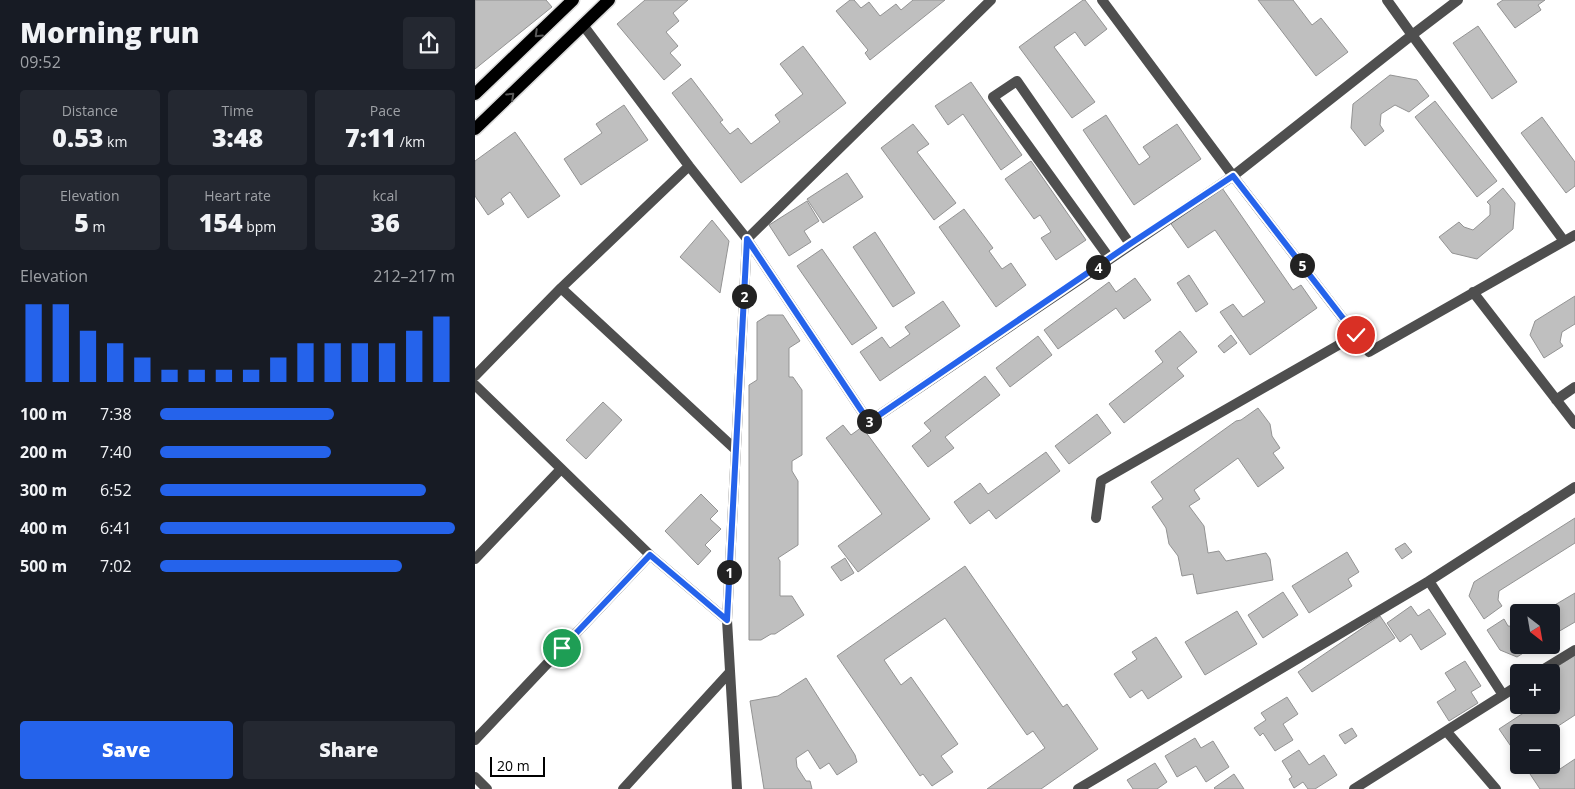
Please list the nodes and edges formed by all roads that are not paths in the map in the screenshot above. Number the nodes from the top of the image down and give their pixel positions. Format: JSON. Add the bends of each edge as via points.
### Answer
{"nodes":[{"id":1,"x":609,"y":0,"type":"edge"},
{"id":2,"x":991,"y":0,"type":"edge"},
{"id":3,"x":1102,"y":0,"type":"edge"},
{"id":4,"x":1387,"y":0,"type":"edge"},
{"id":5,"x":1459,"y":0,"type":"edge"},
{"id":6,"x":567,"y":2,"type":"edge"},
{"id":7,"x":583,"y":25,"type":"junction"},
{"id":8,"x":1412,"y":36,"type":"junction"},
{"id":9,"x":475,"y":94,"type":"edge"},
{"id":10,"x":475,"y":129,"type":"edge"},
{"id":11,"x":689,"y":166,"type":"junction"},
{"id":12,"x":1233,"y":176,"type":"junction"},
{"id":13,"x":1575,"y":235,"type":"edge"},
{"id":14,"x":747,"y":239,"type":"junction"},
{"id":15,"x":1564,"y":241,"type":"junction"},
{"id":16,"x":1130,"y":244,"type":"junction"},
{"id":17,"x":1110,"y":259,"type":"junction"},
{"id":18,"x":561,"y":288,"type":"junction"},
{"id":19,"x":1473,"y":292,"type":"junction"},
{"id":20,"x":1356,"y":335,"type":"junction"},
{"id":21,"x":475,"y":376,"type":"edge"},
{"id":22,"x":475,"y":384,"type":"edge"},
{"id":23,"x":1575,"y":387,"type":"edge"},
{"id":24,"x":1556,"y":400,"type":"junction"},
{"id":25,"x":1575,"y":424,"type":"edge"},
{"id":26,"x":736,"y":450,"type":"junction"},
{"id":27,"x":561,"y":469,"type":"junction"},
{"id":28,"x":1575,"y":487,"type":"edge"},
{"id":29,"x":1096,"y":518,"type":"dead end"},
{"id":30,"x":650,"y":555,"type":"junction"},
{"id":31,"x":475,"y":558,"type":"edge"},
{"id":32,"x":1429,"y":581,"type":"junction"},
{"id":33,"x":727,"y":620,"type":"junction"},
{"id":34,"x":1575,"y":650,"type":"edge"},
{"id":35,"x":1552,"y":664,"type":"edge"},
{"id":36,"x":729,"y":673,"type":"junction"},
{"id":37,"x":1510,"y":690,"type":"edge"},
{"id":38,"x":1503,"y":694,"type":"junction"},
{"id":39,"x":1447,"y":732,"type":"junction"},
{"id":40,"x":475,"y":740,"type":"edge"},
{"id":41,"x":475,"y":778,"type":"edge"},
{"id":42,"x":487,"y":789,"type":"edge"},
{"id":43,"x":623,"y":789,"type":"edge"},
{"id":44,"x":737,"y":789,"type":"edge"},
{"id":45,"x":1078,"y":789,"type":"edge"},
{"id":46,"x":1354,"y":789,"type":"edge"},
{"id":47,"x":1496,"y":789,"type":"edge"}],
"edges":[{"from":1,"to":7,"type":"main road"},
{"from":2,"to":14,"type":"street"},
{"from":3,"to":12,"type":"street"},
{"from":4,"to":8,"type":"street"},
{"from":5,"to":8,"type":"street"},
{"from":6,"to":9,"type":"main road","one_way":true},
{"from":10,"to":7,"type":"main road","one_way":true},
{"from":7,"to":11,"type":"street"},
{"from":8,"to":12,"type":"street"},
{"from":8,"to":15,"type":"street"},
{"from":11,"to":14,"type":"street"},
{"from":11,"to":18,"type":"street"},
{"from":12,"to":16,"type":"street"},
{"from":12,"to":20,"type":"street"},
{"from":13,"to":15,"type":"street"},
{"from":14,"to":17,"type":"street","via":[[869,422]]},
{"from":14,"to":26,"type":"street"},
{"from":15,"to":19,"type":"street"},
{"from":16,"to":17,"type":"street"},
{"from":16,"to":17,"type":"street","via":[[1017,81],[993,97]]},
{"from":18,"to":21,"type":"street"},
{"from":18,"to":26,"type":"street"},
{"from":19,"to":20,"type":"street","via":[[1369,352]]},
{"from":19,"to":24,"type":"street"},
{"from":20,"to":29,"type":"street","via":[[1101,482]]},
{"from":22,"to":27,"type":"street"},
{"from":23,"to":24,"type":"street"},
{"from":24,"to":25,"type":"street"},
{"from":26,"to":33,"type":"street"},
{"from":27,"to":30,"type":"street"},
{"from":27,"to":31,"type":"street"},
{"from":28,"to":32,"type":"street"},
{"from":30,"to":33,"type":"street"},
{"from":30,"to":40,"type":"street"},
{"from":32,"to":38,"type":"street"},
{"from":32,"to":45,"type":"street"},
{"from":33,"to":36,"type":"street"},
{"from":34,"to":35,"type":"street"},
{"from":36,"to":43,"type":"street"},
{"from":36,"to":44,"type":"street"},
{"from":37,"to":38,"type":"street"},
{"from":38,"to":39,"type":"street"},
{"from":39,"to":46,"type":"street"},
{"from":39,"to":47,"type":"street"},
{"from":41,"to":42,"type":"street"}]}
